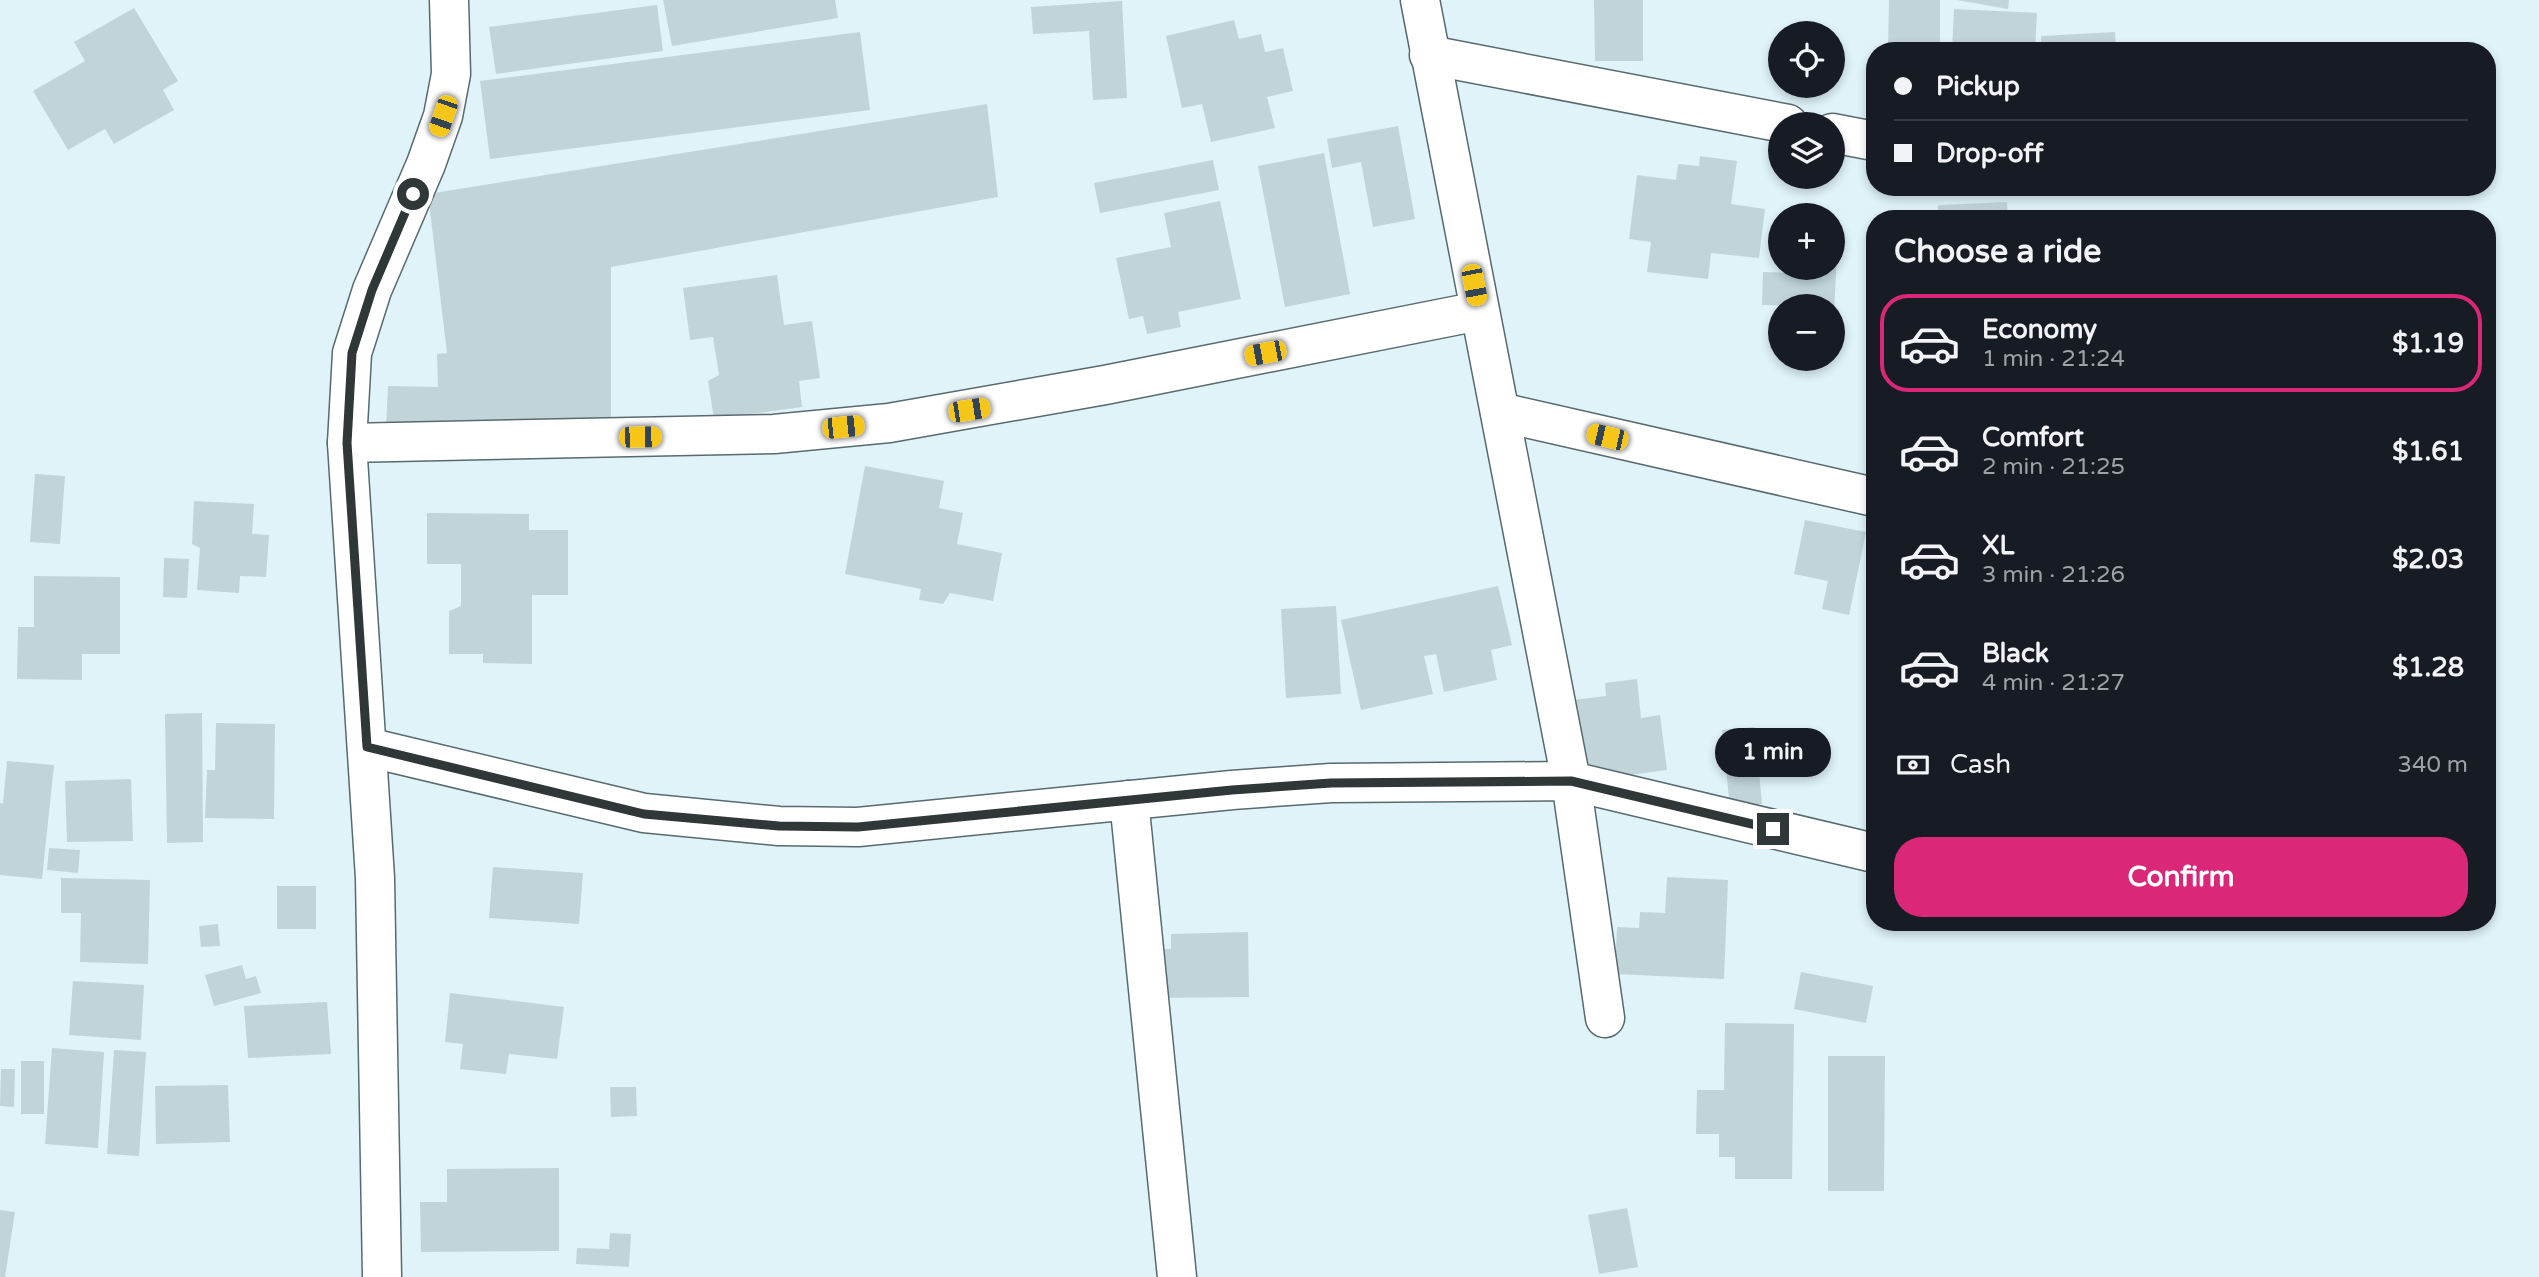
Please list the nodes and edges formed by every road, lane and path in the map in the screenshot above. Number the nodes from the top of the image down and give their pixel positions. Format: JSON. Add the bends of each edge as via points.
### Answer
{"nodes":[{"id":1,"x":449,"y":0,"type":"edge"},
{"id":2,"x":1420,"y":0,"type":"edge"},
{"id":3,"x":1429,"y":55,"type":"junction"},
{"id":4,"x":1768,"y":120,"type":"edge"},
{"id":5,"x":1845,"y":135,"type":"edge"},
{"id":6,"x":1866,"y":139,"type":"edge"},
{"id":7,"x":1479,"y":311,"type":"junction"},
{"id":8,"x":1500,"y":412,"type":"junction"},
{"id":9,"x":347,"y":443,"type":"junction"},
{"id":10,"x":1866,"y":496,"type":"edge"},
{"id":11,"x":367,"y":747,"type":"junction"},
{"id":12,"x":1571,"y":781,"type":"junction"},
{"id":13,"x":1129,"y":800,"type":"junction"},
{"id":14,"x":1866,"y":851,"type":"edge"},
{"id":15,"x":1605,"y":1018,"type":"dead end"},
{"id":16,"x":382,"y":1277,"type":"edge"},
{"id":17,"x":1177,"y":1277,"type":"edge"}],
"edges":[{"from":1,"to":9,"type":"street","via":[[451,74],[443,116],[372,290],[352,353]]},
{"from":2,"to":3,"type":"street"},
{"from":3,"to":4,"type":"street"},
{"from":3,"to":7,"type":"street"},
{"from":5,"to":6,"type":"street"},
{"from":7,"to":8,"type":"street"},
{"from":7,"to":9,"type":"street","via":[[889,423],[774,434]]},
{"from":8,"to":10,"type":"street"},
{"from":8,"to":12,"type":"street"},
{"from":9,"to":11,"type":"street"},
{"from":11,"to":13,"type":"street","via":[[644,814],[779,826],[858,827]]},
{"from":11,"to":16,"type":"street","via":[[375,878]]},
{"from":12,"to":13,"type":"street","via":[[1331,783]]},
{"from":12,"to":14,"type":"street"},
{"from":12,"to":15,"type":"street"},
{"from":13,"to":17,"type":"street"}]}
